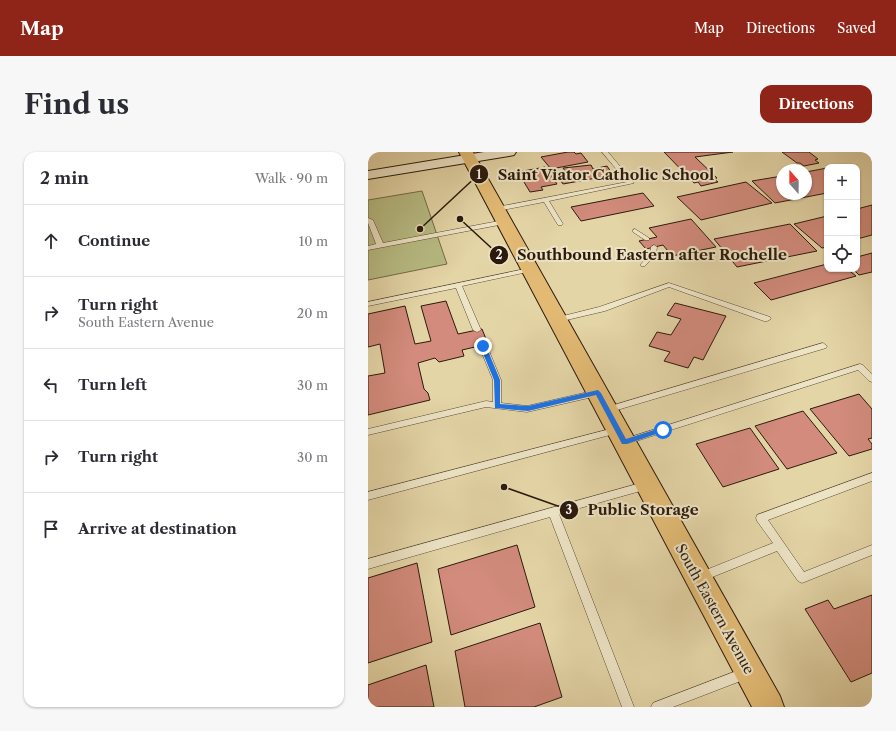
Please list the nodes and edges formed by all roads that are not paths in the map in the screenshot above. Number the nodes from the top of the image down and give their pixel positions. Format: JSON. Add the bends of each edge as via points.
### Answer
{"nodes":[{"id":1,"x":509,"y":152,"type":"edge"},
{"id":2,"x":605,"y":152,"type":"edge"},
{"id":3,"x":468,"y":156,"type":"edge"},
{"id":4,"x":368,"y":175,"type":"edge"},
{"id":5,"x":546,"y":200,"type":"junction"},
{"id":6,"x":501,"y":216,"type":"junction"},
{"id":7,"x":368,"y":220,"type":"edge"},
{"id":8,"x":560,"y":224,"type":"dead end"},
{"id":9,"x":635,"y":231,"type":"dead end"},
{"id":10,"x":647,"y":240,"type":"dead end"},
{"id":11,"x":380,"y":245,"type":"junction"},
{"id":12,"x":654,"y":247,"type":"dead end"},
{"id":13,"x":368,"y":248,"type":"edge"},
{"id":14,"x":643,"y":265,"type":"dead end"},
{"id":15,"x":530,"y":270,"type":"junction"},
{"id":16,"x":458,"y":285,"type":"junction"},
{"id":17,"x":368,"y":304,"type":"edge"},
{"id":18,"x":767,"y":319,"type":"dead end"},
{"id":19,"x":558,"y":320,"type":"junction"},
{"id":20,"x":477,"y":330,"type":"dead end"},
{"id":21,"x":483,"y":346,"type":"dead end"},
{"id":22,"x":824,"y":346,"type":"dead end"},
{"id":23,"x":872,"y":379,"type":"edge"},
{"id":24,"x":497,"y":406,"type":"junction"},
{"id":25,"x":612,"y":419,"type":"junction"},
{"id":26,"x":368,"y":432,"type":"edge"},
{"id":27,"x":872,"y":477,"type":"edge"},
{"id":28,"x":648,"y":485,"type":"junction"},
{"id":29,"x":368,"y":496,"type":"edge"},
{"id":30,"x":553,"y":512,"type":"junction"},
{"id":31,"x":780,"y":545,"type":"junction"},
{"id":32,"x":872,"y":550,"type":"edge"},
{"id":33,"x":368,"y":564,"type":"edge"},
{"id":34,"x":698,"y":577,"type":"junction"},
{"id":35,"x":750,"y":672,"type":"junction"},
{"id":36,"x":628,"y":707,"type":"edge"},
{"id":37,"x":657,"y":707,"type":"edge"},
{"id":38,"x":769,"y":707,"type":"edge"}],
"edges":[{"from":1,"to":3,"type":"street"},
{"from":2,"to":5,"type":"lane","via":[[631,183]]},
{"from":3,"to":4,"type":"street"},
{"from":3,"to":6,"type":"main road","name":"South Eastern Avenue"},
{"from":5,"to":6,"type":"lane"},
{"from":5,"to":8,"type":"lane"},
{"from":6,"to":11,"type":"lane"},
{"from":6,"to":15,"type":"main road","name":"South Eastern Avenue"},
{"from":7,"to":11,"type":"lane"},
{"from":9,"to":10,"type":"lane"},
{"from":11,"to":13,"type":"lane"},
{"from":12,"to":14,"type":"lane","via":[[653,254]]},
{"from":15,"to":16,"type":"lane"},
{"from":15,"to":19,"type":"main road","name":"South Eastern Avenue"},
{"from":16,"to":17,"type":"lane"},
{"from":16,"to":20,"type":"lane"},
{"from":18,"to":19,"type":"lane","via":[[669,286],[602,309]]},
{"from":19,"to":25,"type":"main road","name":"South Eastern Avenue"},
{"from":21,"to":24,"type":"lane","via":[[497,380]]},
{"from":22,"to":25,"type":"lane"},
{"from":23,"to":25,"type":"lane","via":[[860,367]]},
{"from":24,"to":25,"type":"lane"},
{"from":24,"to":26,"type":"lane","via":[[486,404]]},
{"from":25,"to":28,"type":"main road","name":"South Eastern Avenue"},
{"from":25,"to":29,"type":"lane"},
{"from":27,"to":31,"type":"lane","via":[[761,518]]},
{"from":28,"to":30,"type":"lane"},
{"from":28,"to":34,"type":"main road","name":"South Eastern Avenue"},
{"from":30,"to":33,"type":"lane"},
{"from":30,"to":36,"type":"lane"},
{"from":31,"to":32,"type":"lane","via":[[802,578]]},
{"from":31,"to":34,"type":"lane"},
{"from":34,"to":35,"type":"main road","name":"South Eastern Avenue"},
{"from":35,"to":37,"type":"lane"},
{"from":35,"to":38,"type":"main road","name":"South Eastern Avenue"}]}
